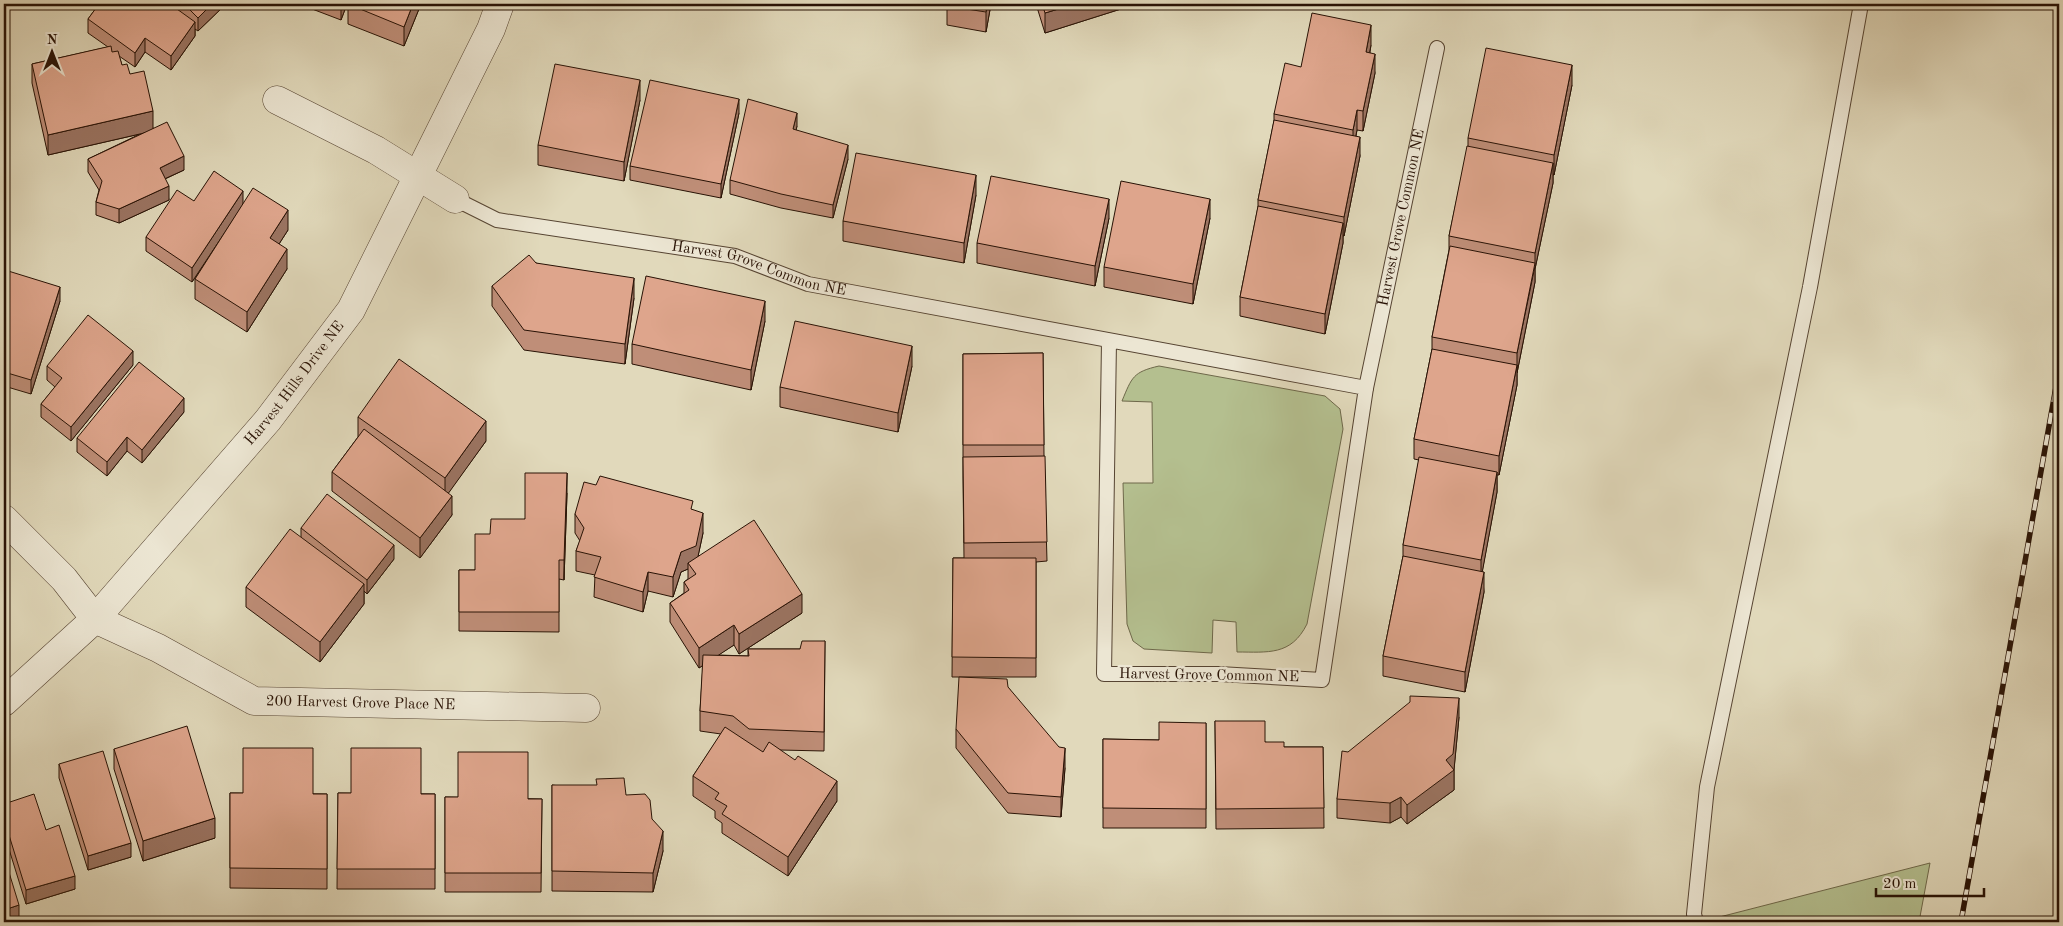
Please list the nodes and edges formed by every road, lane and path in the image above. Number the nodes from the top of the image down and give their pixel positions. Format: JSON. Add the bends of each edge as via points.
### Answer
{"nodes":[{"id":1,"x":500,"y":4,"type":"edge"},
{"id":2,"x":1861,"y":4,"type":"edge"},
{"id":3,"x":1437,"y":48,"type":"dead end"},
{"id":4,"x":277,"y":100,"type":"dead end"},
{"id":5,"x":418,"y":175,"type":"junction"},
{"id":6,"x":455,"y":199,"type":"joint"},
{"id":7,"x":1109,"y":341,"type":"junction"},
{"id":8,"x":1366,"y":388,"type":"junction"},
{"id":9,"x":4,"y":519,"type":"edge"},
{"id":10,"x":95,"y":619,"type":"junction"},
{"id":11,"x":4,"y":702,"type":"edge"},
{"id":12,"x":586,"y":708,"type":"dead end"},
{"id":13,"x":1696,"y":922,"type":"edge"}],
"edges":[{"from":1,"to":5,"type":"street","name":"Harvest Hills Drive NE","via":[[491,29]]},
{"from":2,"to":13,"type":"lane","via":[[1808,296],[1707,787],[1694,914]]},
{"from":3,"to":8,"type":"lane","name":"Harvest Grove Common NE"},
{"from":4,"to":5,"type":"street","name":"Harvest Grove Common NE"},
{"from":5,"to":6,"type":"street","name":"Harvest Grove Common NE"},
{"from":5,"to":10,"type":"street","name":"Harvest Hills Drive NE","via":[[351,310],[268,420]]},
{"from":6,"to":7,"type":"lane","name":"Harvest Grove Common NE","via":[[497,220],[735,256],[808,284]]},
{"from":7,"to":8,"type":"lane","name":"Harvest Grove Common NE"},
{"from":7,"to":8,"type":"lane","name":"Harvest Grove Common NE","via":[[1104,674],[1219,674],[1322,680]]},
{"from":9,"to":10,"type":"street","via":[[64,579]]},
{"from":10,"to":11,"type":"street","name":"Harvest Hills Drive NE"},
{"from":10,"to":12,"type":"street","name":"200 Harvest Grove Place NE","via":[[158,648],[254,701]]}]}
